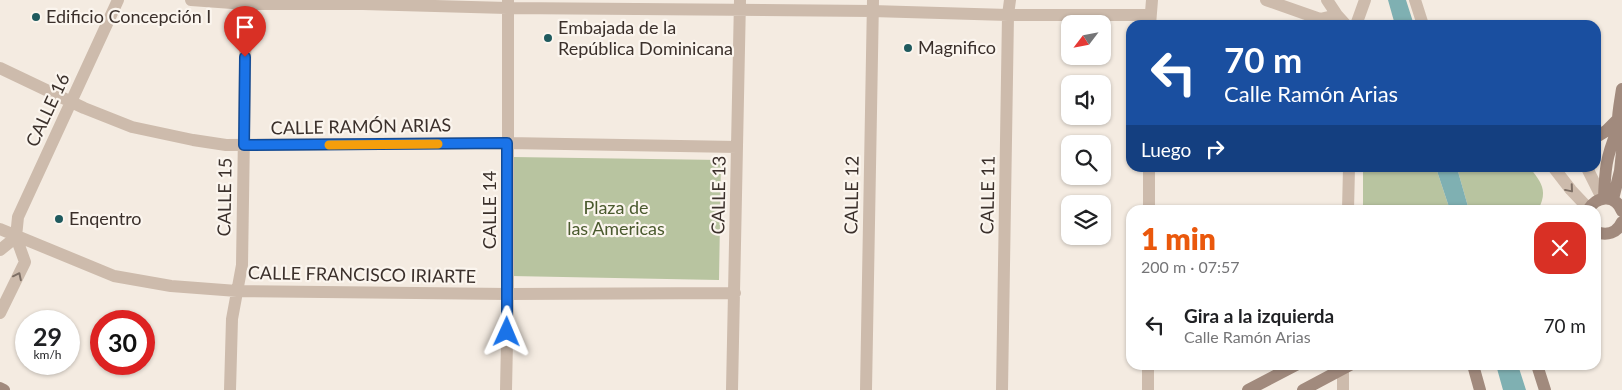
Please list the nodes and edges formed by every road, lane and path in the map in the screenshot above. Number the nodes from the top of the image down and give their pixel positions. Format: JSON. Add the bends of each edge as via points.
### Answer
{"nodes":[{"id":1,"x":118,"y":0,"type":"edge"},
{"id":2,"x":191,"y":0,"type":"edge"},
{"id":3,"x":1010,"y":0,"type":"edge"},
{"id":4,"x":1152,"y":0,"type":"edge"},
{"id":5,"x":1266,"y":0,"type":"edge"},
{"id":6,"x":1327,"y":0,"type":"edge"},
{"id":7,"x":1365,"y":0,"type":"edge"},
{"id":8,"x":1415,"y":0,"type":"edge"},
{"id":9,"x":359,"y":2,"type":"edge"},
{"id":10,"x":246,"y":4,"type":"junction"},
{"id":11,"x":507,"y":4,"type":"edge"},
{"id":12,"x":740,"y":5,"type":"edge"},
{"id":13,"x":872,"y":5,"type":"edge"},
{"id":14,"x":1008,"y":15,"type":"junction"},
{"id":15,"x":1337,"y":15,"type":"junction"},
{"id":16,"x":1150,"y":20,"type":"edge"},
{"id":17,"x":1342,"y":20,"type":"edge"},
{"id":18,"x":1358,"y":20,"type":"edge"},
{"id":19,"x":1421,"y":20,"type":"edge"},
{"id":20,"x":0,"y":68,"type":"edge"},
{"id":21,"x":1622,"y":89,"type":"edge"},
{"id":22,"x":72,"y":102,"type":"junction"},
{"id":23,"x":1617,"y":126,"type":"junction"},
{"id":24,"x":1601,"y":134,"type":"edge"},
{"id":25,"x":507,"y":143,"type":"junction"},
{"id":26,"x":244,"y":145,"type":"junction"},
{"id":27,"x":737,"y":148,"type":"junction"},
{"id":28,"x":1622,"y":151,"type":"edge"},
{"id":29,"x":1149,"y":172,"type":"edge"},
{"id":30,"x":1348,"y":172,"type":"edge"},
{"id":31,"x":1557,"y":172,"type":"edge"},
{"id":32,"x":1590,"y":172,"type":"edge"},
{"id":33,"x":1613,"y":201,"type":"edge"},
{"id":34,"x":1149,"y":205,"type":"edge"},
{"id":35,"x":1348,"y":205,"type":"edge"},
{"id":36,"x":1584,"y":205,"type":"edge"},
{"id":37,"x":1591,"y":205,"type":"edge"},
{"id":38,"x":0,"y":229,"type":"edge"},
{"id":39,"x":1620,"y":230,"type":"edge"},
{"id":40,"x":1601,"y":234,"type":"edge"},
{"id":41,"x":16,"y":237,"type":"junction"},
{"id":42,"x":0,"y":250,"type":"edge"},
{"id":43,"x":237,"y":291,"type":"junction"},
{"id":44,"x":735,"y":293,"type":"junction"},
{"id":45,"x":508,"y":294,"type":"junction"},
{"id":46,"x":0,"y":313,"type":"edge"},
{"id":47,"x":1148,"y":370,"type":"edge"},
{"id":48,"x":1286,"y":370,"type":"edge"},
{"id":49,"x":1339,"y":370,"type":"edge"},
{"id":50,"x":1346,"y":370,"type":"edge"},
{"id":51,"x":1474,"y":370,"type":"edge"},
{"id":52,"x":1539,"y":370,"type":"edge"},
{"id":53,"x":0,"y":388,"type":"edge"},
{"id":54,"x":4,"y":390,"type":"edge"},
{"id":55,"x":230,"y":390,"type":"edge"},
{"id":56,"x":506,"y":390,"type":"edge"},
{"id":57,"x":732,"y":390,"type":"edge"},
{"id":58,"x":866,"y":390,"type":"edge"},
{"id":59,"x":1002,"y":390,"type":"edge"},
{"id":60,"x":1148,"y":390,"type":"edge"},
{"id":61,"x":1248,"y":390,"type":"edge"},
{"id":62,"x":1303,"y":390,"type":"edge"},
{"id":63,"x":1343,"y":390,"type":"edge"},
{"id":64,"x":1480,"y":390,"type":"edge"},
{"id":65,"x":1545,"y":390,"type":"edge"}],
"edges":[{"from":1,"to":22,"type":"street","name":"CALLE 16"},
{"from":2,"to":10,"type":"street"},
{"from":3,"to":14,"type":"street","name":"CALLE 11"},
{"from":4,"to":16,"type":"street"},
{"from":5,"to":15,"type":"street","via":[[1320,19]]},
{"from":6,"to":15,"type":"street"},
{"from":7,"to":18,"type":"street"},
{"from":8,"to":19,"type":"street"},
{"from":9,"to":10,"type":"street"},
{"from":9,"to":11,"type":"street"},
{"from":10,"to":26,"type":"street","name":"CALLE 15"},
{"from":11,"to":12,"type":"street"},
{"from":11,"to":25,"type":"street","name":"CALLE 14"},
{"from":12,"to":13,"type":"street"},
{"from":12,"to":27,"type":"street","name":"CALLE 13"},
{"from":13,"to":14,"type":"street"},
{"from":13,"to":58,"type":"street","name":"CALLE 12"},
{"from":14,"to":16,"type":"street"},
{"from":14,"to":59,"type":"street","name":"CALLE 11"},
{"from":15,"to":17,"type":"street"},
{"from":20,"to":22,"type":"street","name":"CALLE RAMÓN ARIAS"},
{"from":21,"to":23,"type":"main road"},
{"from":22,"to":26,"type":"street","name":"CALLE RAMÓN ARIAS","via":[[132,127],[193,140]]},
{"from":22,"to":41,"type":"street","name":"CALLE 16","via":[[18,217]]},
{"from":23,"to":24,"type":"main road"},
{"from":23,"to":28,"type":"main road"},
{"from":23,"to":33,"type":"main road","via":[[1606,166]]},
{"from":25,"to":26,"type":"street","name":"CALLE RAMÓN ARIAS"},
{"from":25,"to":27,"type":"street","name":"CALLE RAMÓN ARIAS"},
{"from":25,"to":45,"type":"street","name":"CALLE 14"},
{"from":26,"to":43,"type":"street","name":"CALLE 15","via":[[242,265]]},
{"from":27,"to":44,"type":"street","name":"CALLE 13"},
{"from":28,"to":33,"type":"main road"},
{"from":29,"to":34,"type":"street"},
{"from":30,"to":35,"type":"street"},
{"from":31,"to":36,"type":"street","one_way":true},
{"from":32,"to":33,"type":"street"},
{"from":33,"to":37,"type":"main road"},
{"from":38,"to":41,"type":"street","name":"CALLE FRANCISCO IRIARTE"},
{"from":39,"to":40,"type":"main road"},
{"from":41,"to":42,"type":"street"},
{"from":41,"to":43,"type":"street","name":"CALLE FRANCISCO IRIARTE","via":[[114,276],[171,286]]},
{"from":46,"to":41,"type":"street","name":"CALLE 16","one_way":true,"via":[[25,262]]},
{"from":43,"to":45,"type":"street","name":"CALLE FRANCISCO IRIARTE"},
{"from":43,"to":55,"type":"street","name":"CALLE 15","via":[[232,319]]},
{"from":44,"to":45,"type":"street","name":"CALLE FRANCISCO IRIARTE"},
{"from":44,"to":57,"type":"street","name":"CALLE 13"},
{"from":45,"to":56,"type":"street","name":"CALLE 14"},
{"from":47,"to":60,"type":"street"},
{"from":48,"to":61,"type":"main road"},
{"from":49,"to":62,"type":"main road"},
{"from":50,"to":63,"type":"street"},
{"from":51,"to":64,"type":"main road"},
{"from":52,"to":65,"type":"main road"},
{"from":53,"to":54,"type":"main road"}]}
